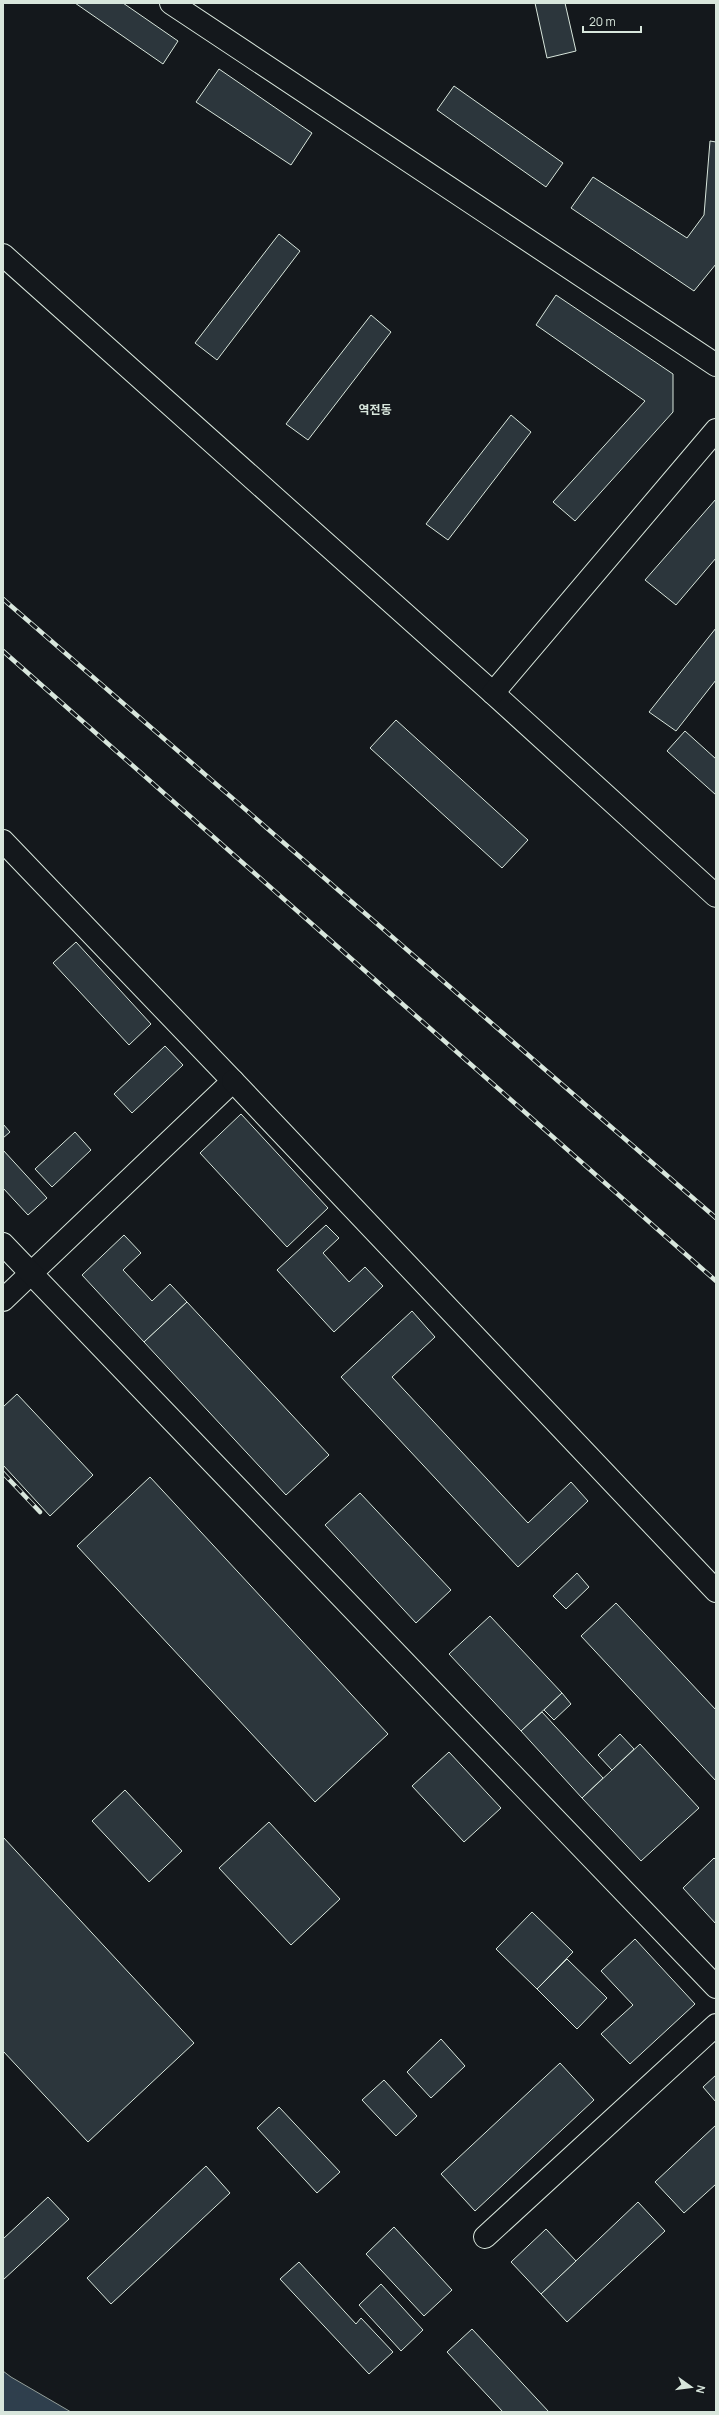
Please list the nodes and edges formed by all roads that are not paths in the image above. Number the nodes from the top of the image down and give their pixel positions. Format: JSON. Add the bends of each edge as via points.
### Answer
{"nodes":[{"id":1,"x":171,"y":3,"type":"edge"},
{"id":2,"x":3,"y":255,"type":"edge"},
{"id":3,"x":716,"y":365,"type":"edge"},
{"id":4,"x":716,"y":430,"type":"edge"},
{"id":5,"x":493,"y":693,"type":"junction"},
{"id":6,"x":3,"y":841,"type":"edge"},
{"id":7,"x":716,"y":896,"type":"edge"},
{"id":8,"x":233,"y":1081,"type":"junction"},
{"id":9,"x":3,"y":1244,"type":"edge"},
{"id":10,"x":31,"y":1273,"type":"junction"},
{"id":11,"x":3,"y":1300,"type":"edge"},
{"id":12,"x":716,"y":1591,"type":"edge"},
{"id":13,"x":716,"y":1987,"type":"edge"},
{"id":14,"x":716,"y":2025,"type":"edge"},
{"id":15,"x":485,"y":2237,"type":"dead end"}],
"edges":[{"from":1,"to":3,"type":"main road"},
{"from":2,"to":5,"type":"main road"},
{"from":4,"to":5,"type":"main road"},
{"from":5,"to":7,"type":"main road"},
{"from":6,"to":8,"type":"main road"},
{"from":8,"to":10,"type":"main road"},
{"from":8,"to":12,"type":"main road"},
{"from":9,"to":10,"type":"main road"},
{"from":10,"to":11,"type":"main road"},
{"from":10,"to":13,"type":"main road"},
{"from":14,"to":15,"type":"main road"}]}
